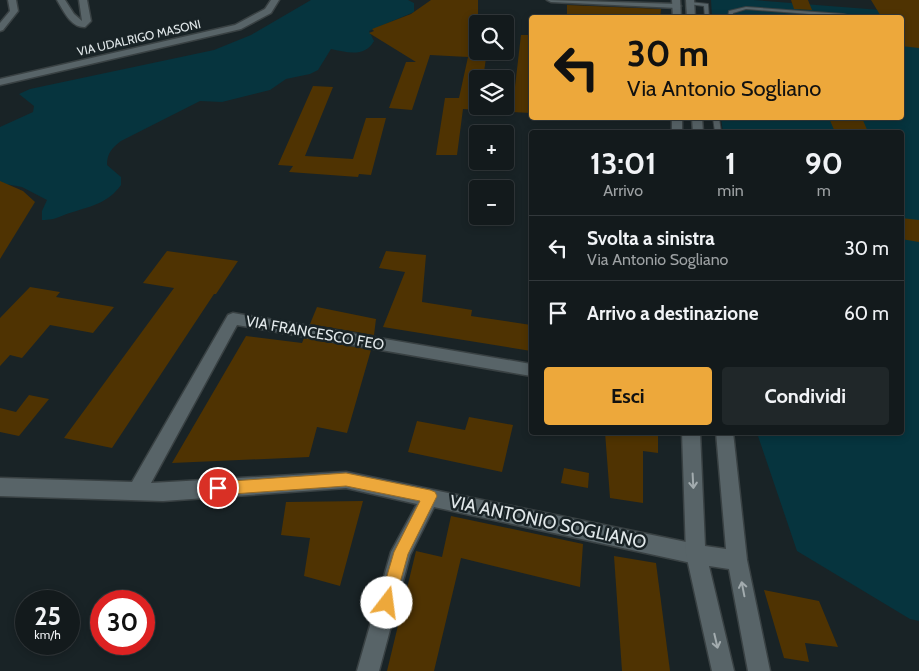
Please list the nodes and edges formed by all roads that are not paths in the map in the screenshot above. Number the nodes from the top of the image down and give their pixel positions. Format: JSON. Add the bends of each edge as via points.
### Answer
{"nodes":[{"id":1,"x":12,"y":0,"type":"edge"},
{"id":2,"x":61,"y":0,"type":"edge"},
{"id":3,"x":83,"y":0,"type":"edge"},
{"id":4,"x":275,"y":0,"type":"edge"},
{"id":5,"x":551,"y":0,"type":"edge"},
{"id":6,"x":676,"y":3,"type":"edge"},
{"id":7,"x":690,"y":3,"type":"edge"},
{"id":8,"x":707,"y":15,"type":"edge"},
{"id":9,"x":730,"y":15,"type":"edge"},
{"id":10,"x":843,"y":15,"type":"edge"},
{"id":11,"x":0,"y":28,"type":"edge"},
{"id":12,"x":0,"y":82,"type":"edge"},
{"id":13,"x":529,"y":370,"type":"edge"},
{"id":14,"x":691,"y":435,"type":"edge"},
{"id":15,"x":724,"y":435,"type":"edge"},
{"id":16,"x":0,"y":487,"type":"edge"},
{"id":17,"x":137,"y":491,"type":"junction"},
{"id":18,"x":430,"y":496,"type":"junction"},
{"id":19,"x":696,"y":554,"type":"junction"},
{"id":20,"x":737,"y":560,"type":"junction"},
{"id":21,"x":368,"y":671,"type":"edge"},
{"id":22,"x":723,"y":671,"type":"edge"},
{"id":23,"x":759,"y":671,"type":"edge"}],
"edges":[{"from":1,"to":11,"type":"street","via":[[14,11]]},
{"from":2,"to":3,"type":"street","via":[[71,16],[82,25],[87,21]]},
{"from":4,"to":12,"type":"street","name":"VIA UDALRIGO MASONI","via":[[268,11],[238,27]]},
{"from":5,"to":6,"type":"street"},
{"from":6,"to":7,"type":"street"},
{"from":7,"to":8,"type":"lane","via":[[706,4]]},
{"from":9,"to":10,"type":"lane","via":[[731,12],[746,8]]},
{"from":13,"to":17,"type":"street","name":"VIA FRANCESCO FEO","via":[[233,319]]},
{"from":14,"to":19,"type":"street","one_way":true},
{"from":15,"to":20,"type":"street"},
{"from":16,"to":17,"type":"street","name":"VIA ANTONIO SOGLIANO"},
{"from":17,"to":18,"type":"street","name":"VIA ANTONIO SOGLIANO","via":[[346,480]]},
{"from":18,"to":19,"type":"street","name":"VIA ANTONIO SOGLIANO"},
{"from":18,"to":21,"type":"street","via":[[401,552]]},
{"from":19,"to":20,"type":"street","name":"VIA ANTONIO SOGLIANO"},
{"from":19,"to":22,"type":"street","one_way":true},
{"from":23,"to":20,"type":"street","one_way":true}]}
